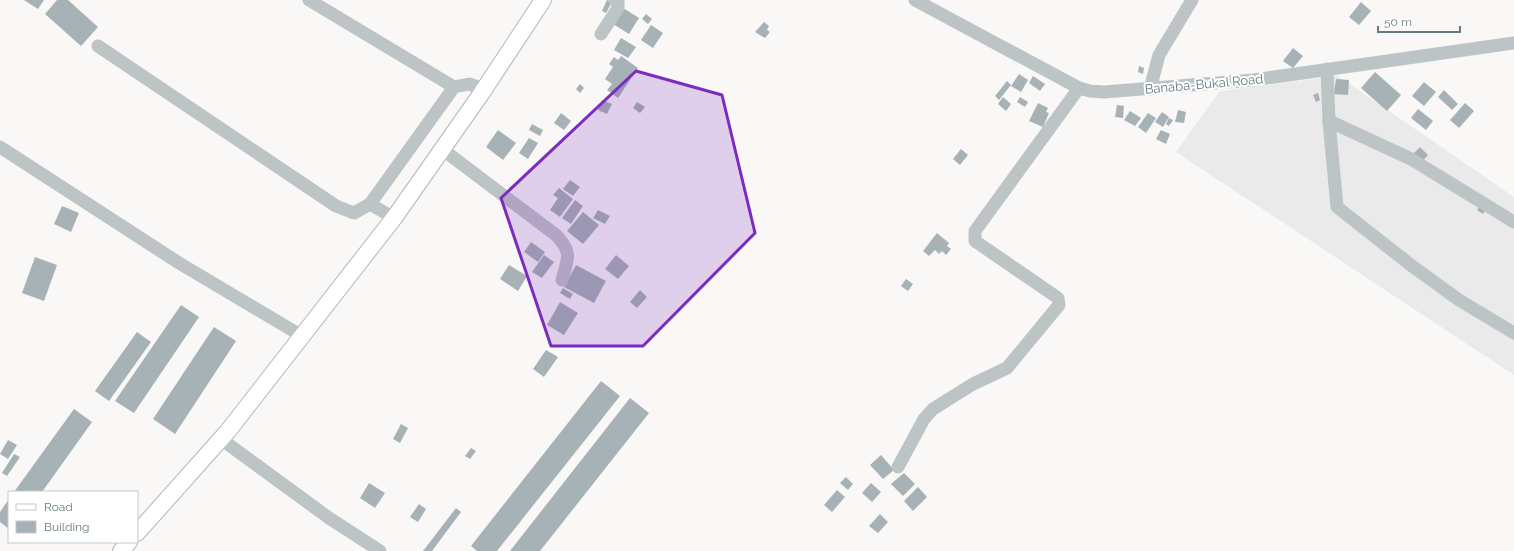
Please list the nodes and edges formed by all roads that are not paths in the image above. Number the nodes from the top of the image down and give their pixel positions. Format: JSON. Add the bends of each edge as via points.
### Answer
{"nodes":[{"id":1,"x":309,"y":0,"type":"edge"},
{"id":2,"x":543,"y":0,"type":"edge"},
{"id":3,"x":615,"y":0,"type":"edge"},
{"id":4,"x":915,"y":0,"type":"edge"},
{"id":5,"x":1192,"y":0,"type":"edge"},
{"id":6,"x":601,"y":34,"type":"dead end"},
{"id":7,"x":1514,"y":43,"type":"edge"},
{"id":8,"x":98,"y":46,"type":"dead end"},
{"id":9,"x":1327,"y":69,"type":"junction"},
{"id":10,"x":454,"y":87,"type":"junction"},
{"id":11,"x":1079,"y":88,"type":"junction"},
{"id":12,"x":484,"y":89,"type":"junction"},
{"id":13,"x":1150,"y":89,"type":"junction"},
{"id":14,"x":1329,"y":121,"type":"junction"},
{"id":15,"x":0,"y":147,"type":"edge"},
{"id":16,"x":442,"y":149,"type":"junction"},
{"id":17,"x":370,"y":204,"type":"junction"},
{"id":18,"x":394,"y":218,"type":"junction"},
{"id":19,"x":1514,"y":222,"type":"edge"},
{"id":20,"x":562,"y":280,"type":"dead end"},
{"id":21,"x":1514,"y":333,"type":"edge"},
{"id":22,"x":302,"y":336,"type":"junction"},
{"id":23,"x":221,"y":439,"type":"junction"},
{"id":24,"x":898,"y":467,"type":"dead end"},
{"id":25,"x":138,"y":532,"type":"edge"},
{"id":26,"x":128,"y":543,"type":"edge"},
{"id":27,"x":121,"y":551,"type":"edge"},
{"id":28,"x":380,"y":551,"type":"edge"}],
"edges":[{"from":1,"to":10,"type":"street"},
{"from":2,"to":12,"type":"main road"},
{"from":3,"to":6,"type":"street","via":[[618,1],[618,8]]},
{"from":4,"to":11,"type":"street","name":"Banaba-Bukal Road"},
{"from":5,"to":13,"type":"street","via":[[1159,55]]},
{"from":7,"to":9,"type":"street","name":"Banaba-Bukal Road"},
{"from":8,"to":17,"type":"street","via":[[336,206],[354,213]]},
{"from":9,"to":13,"type":"street","name":"Banaba-Bukal Road","via":[[1253,80]]},
{"from":9,"to":14,"type":"street"},
{"from":10,"to":12,"type":"street","via":[[469,84]]},
{"from":10,"to":17,"type":"street"},
{"from":11,"to":13,"type":"street","name":"Banaba-Bukal Road","via":[[1104,92]]},
{"from":11,"to":24,"type":"street","via":[[974,231],[975,241],[1058,298],[1059,305],[1007,368],[973,384],[934,409],[924,419]]},
{"from":12,"to":16,"type":"main road"},
{"from":14,"to":19,"type":"street","via":[[1411,159]]},
{"from":14,"to":21,"type":"street","via":[[1336,207],[1459,300]]},
{"from":15,"to":22,"type":"street","via":[[179,263]]},
{"from":16,"to":18,"type":"main road"},
{"from":16,"to":20,"type":"street","via":[[556,235],[565,245],[568,256]]},
{"from":17,"to":18,"type":"street"},
{"from":18,"to":22,"type":"main road"},
{"from":22,"to":23,"type":"main road"},
{"from":23,"to":25,"type":"main road"},
{"from":23,"to":28,"type":"street","via":[[329,518]]},
{"from":26,"to":27,"type":"main road"}]}
